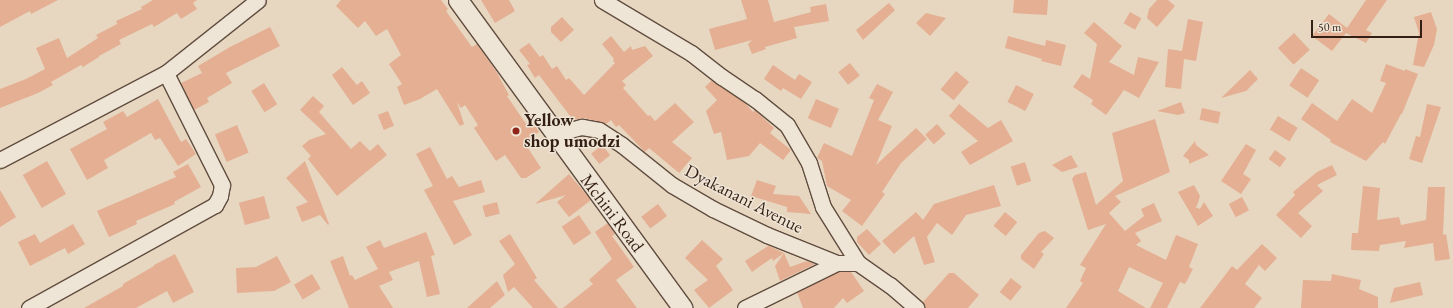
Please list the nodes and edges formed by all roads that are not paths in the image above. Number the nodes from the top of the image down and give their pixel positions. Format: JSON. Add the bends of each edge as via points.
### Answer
{"nodes":[{"id":1,"x":258,"y":0,"type":"edge"},
{"id":2,"x":458,"y":0,"type":"edge"},
{"id":3,"x":602,"y":0,"type":"edge"},
{"id":4,"x":166,"y":73,"type":"junction"},
{"id":5,"x":555,"y":134,"type":"junction"},
{"id":6,"x":0,"y":160,"type":"edge"},
{"id":7,"x":837,"y":263,"type":"junction"},
{"id":8,"x":858,"y":263,"type":"junction"},
{"id":9,"x":29,"y":308,"type":"edge"},
{"id":10,"x":683,"y":308,"type":"edge"},
{"id":11,"x":745,"y":308,"type":"edge"},
{"id":12,"x":916,"y":308,"type":"edge"}],
"edges":[{"from":1,"to":4,"type":"street"},
{"from":2,"to":5,"type":"street","name":"Mchini Road"},
{"from":3,"to":8,"type":"street","via":[[691,53],[786,125],[809,163],[823,207]]},
{"from":4,"to":6,"type":"street"},
{"from":4,"to":9,"type":"street","via":[[222,185],[215,205]]},
{"from":5,"to":7,"type":"street","name":"Dyakanani Avenue","via":[[582,128],[599,130],[672,185],[713,209],[767,236]]},
{"from":5,"to":10,"type":"street","name":"Mchini Road"},
{"from":7,"to":8,"type":"street","name":"Dyakanani Avenue"},
{"from":7,"to":11,"type":"street"},
{"from":8,"to":12,"type":"street","via":[[890,285]]}]}
